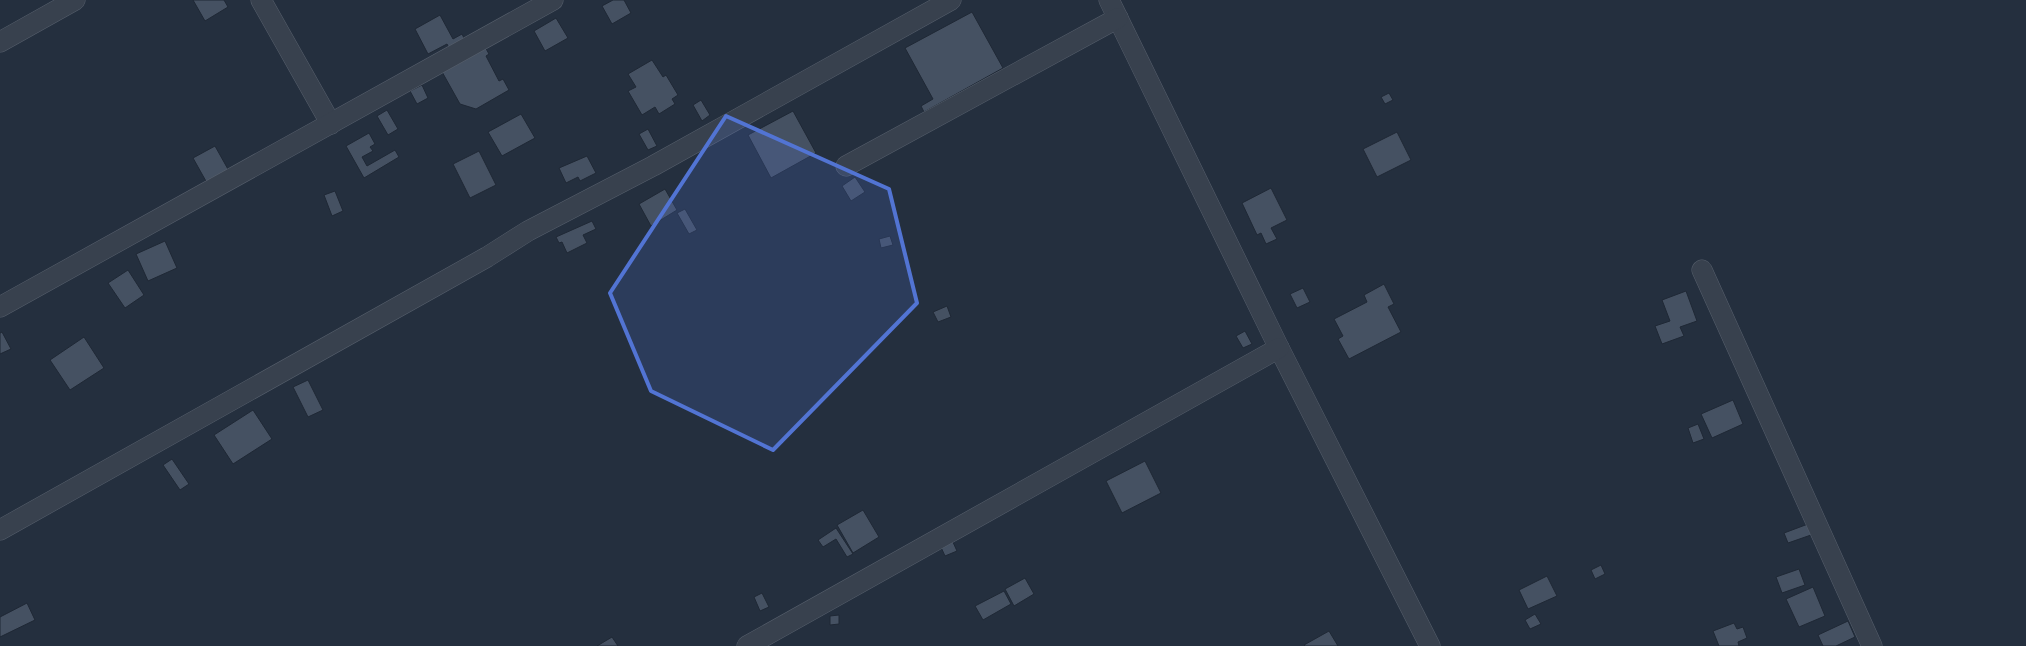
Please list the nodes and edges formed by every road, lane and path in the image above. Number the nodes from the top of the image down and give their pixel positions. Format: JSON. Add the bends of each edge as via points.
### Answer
{"nodes":[{"id":1,"x":75,"y":0,"type":"edge"},
{"id":2,"x":261,"y":0,"type":"edge"},
{"id":3,"x":553,"y":0,"type":"edge"},
{"id":4,"x":951,"y":0,"type":"edge"},
{"id":5,"x":1109,"y":0,"type":"edge"},
{"id":6,"x":1118,"y":18,"type":"junction"},
{"id":7,"x":0,"y":42,"type":"edge"},
{"id":8,"x":331,"y":124,"type":"junction"},
{"id":9,"x":846,"y":166,"type":"dead end"},
{"id":10,"x":1702,"y":270,"type":"dead end"},
{"id":11,"x":0,"y":307,"type":"edge"},
{"id":12,"x":1279,"y":348,"type":"junction"},
{"id":13,"x":0,"y":530,"type":"edge"},
{"id":14,"x":1423,"y":644,"type":"edge"},
{"id":15,"x":748,"y":646,"type":"edge"},
{"id":16,"x":1872,"y":646,"type":"edge"}],
"edges":[{"from":1,"to":7,"type":"street"},
{"from":2,"to":8,"type":"street"},
{"from":3,"to":8,"type":"street"},
{"from":4,"to":13,"type":"street","via":[[653,166],[528,231]]},
{"from":5,"to":6,"type":"street"},
{"from":6,"to":9,"type":"street"},
{"from":6,"to":12,"type":"street"},
{"from":8,"to":11,"type":"street"},
{"from":10,"to":16,"type":"street"},
{"from":12,"to":14,"type":"street"},
{"from":12,"to":15,"type":"street"}]}
